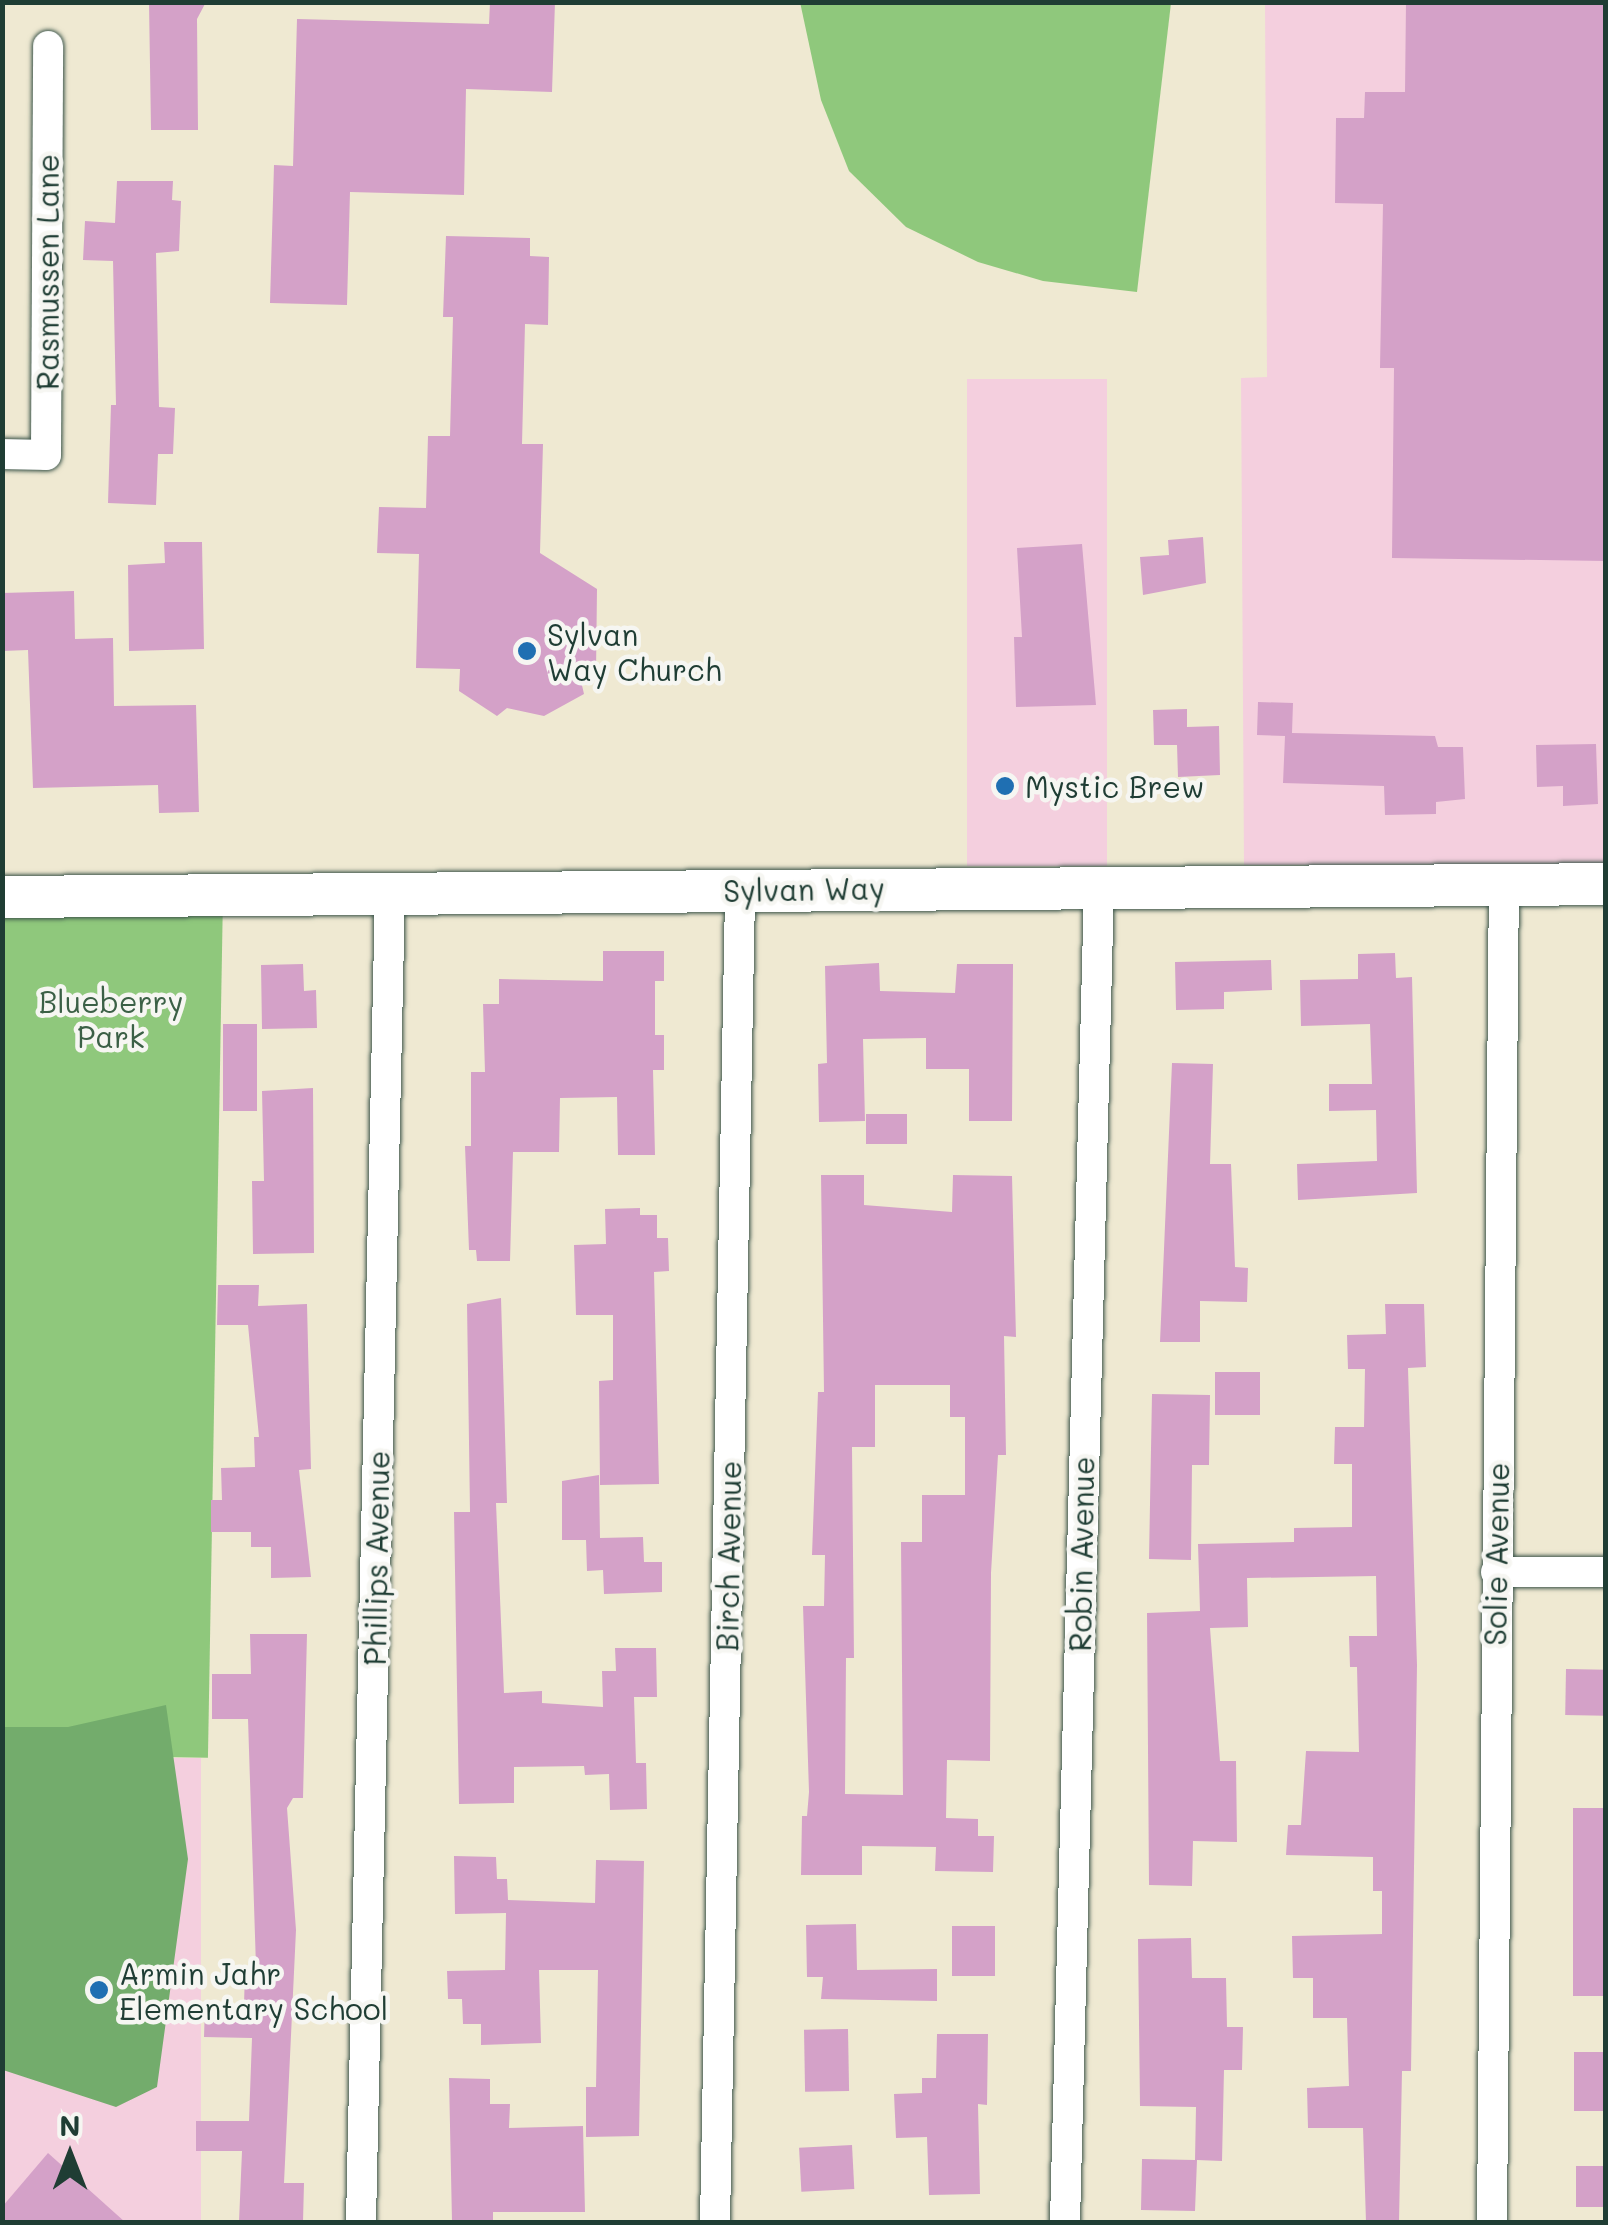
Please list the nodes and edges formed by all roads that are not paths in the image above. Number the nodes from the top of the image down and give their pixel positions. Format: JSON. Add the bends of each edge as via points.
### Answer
{"nodes":[{"id":1,"x":48,"y":46,"type":"dead end"},
{"id":2,"x":2,"y":454,"type":"edge"},
{"id":3,"x":1099,"y":884,"type":"junction"},
{"id":4,"x":1606,"y":884,"type":"edge"},
{"id":5,"x":1504,"y":885,"type":"junction"},
{"id":6,"x":740,"y":890,"type":"junction"},
{"id":7,"x":390,"y":894,"type":"junction"},
{"id":8,"x":2,"y":896,"type":"edge"},
{"id":9,"x":1496,"y":1572,"type":"junction"},
{"id":10,"x":1606,"y":1572,"type":"edge"},
{"id":11,"x":361,"y":2222,"type":"edge"},
{"id":12,"x":715,"y":2222,"type":"edge"},
{"id":13,"x":1066,"y":2222,"type":"edge"},
{"id":14,"x":1492,"y":2222,"type":"edge"}],
"edges":[{"from":1,"to":2,"type":"street","name":"Rasmussen Lane","via":[[46,456]]},
{"from":3,"to":5,"type":"main road","name":"Sylvan Way"},
{"from":3,"to":6,"type":"main road","name":"Sylvan Way"},
{"from":3,"to":13,"type":"street","name":"Robin Avenue"},
{"from":4,"to":5,"type":"main road","name":"Sylvan Way"},
{"from":5,"to":9,"type":"street","name":"Solie Avenue"},
{"from":6,"to":7,"type":"main road","name":"Sylvan Way"},
{"from":6,"to":12,"type":"street","name":"Birch Avenue"},
{"from":7,"to":8,"type":"main road","name":"Sylvan Way"},
{"from":7,"to":11,"type":"street","name":"Phillips Avenue"},
{"from":9,"to":10,"type":"street"},
{"from":9,"to":14,"type":"street","name":"Solie Avenue"}]}
